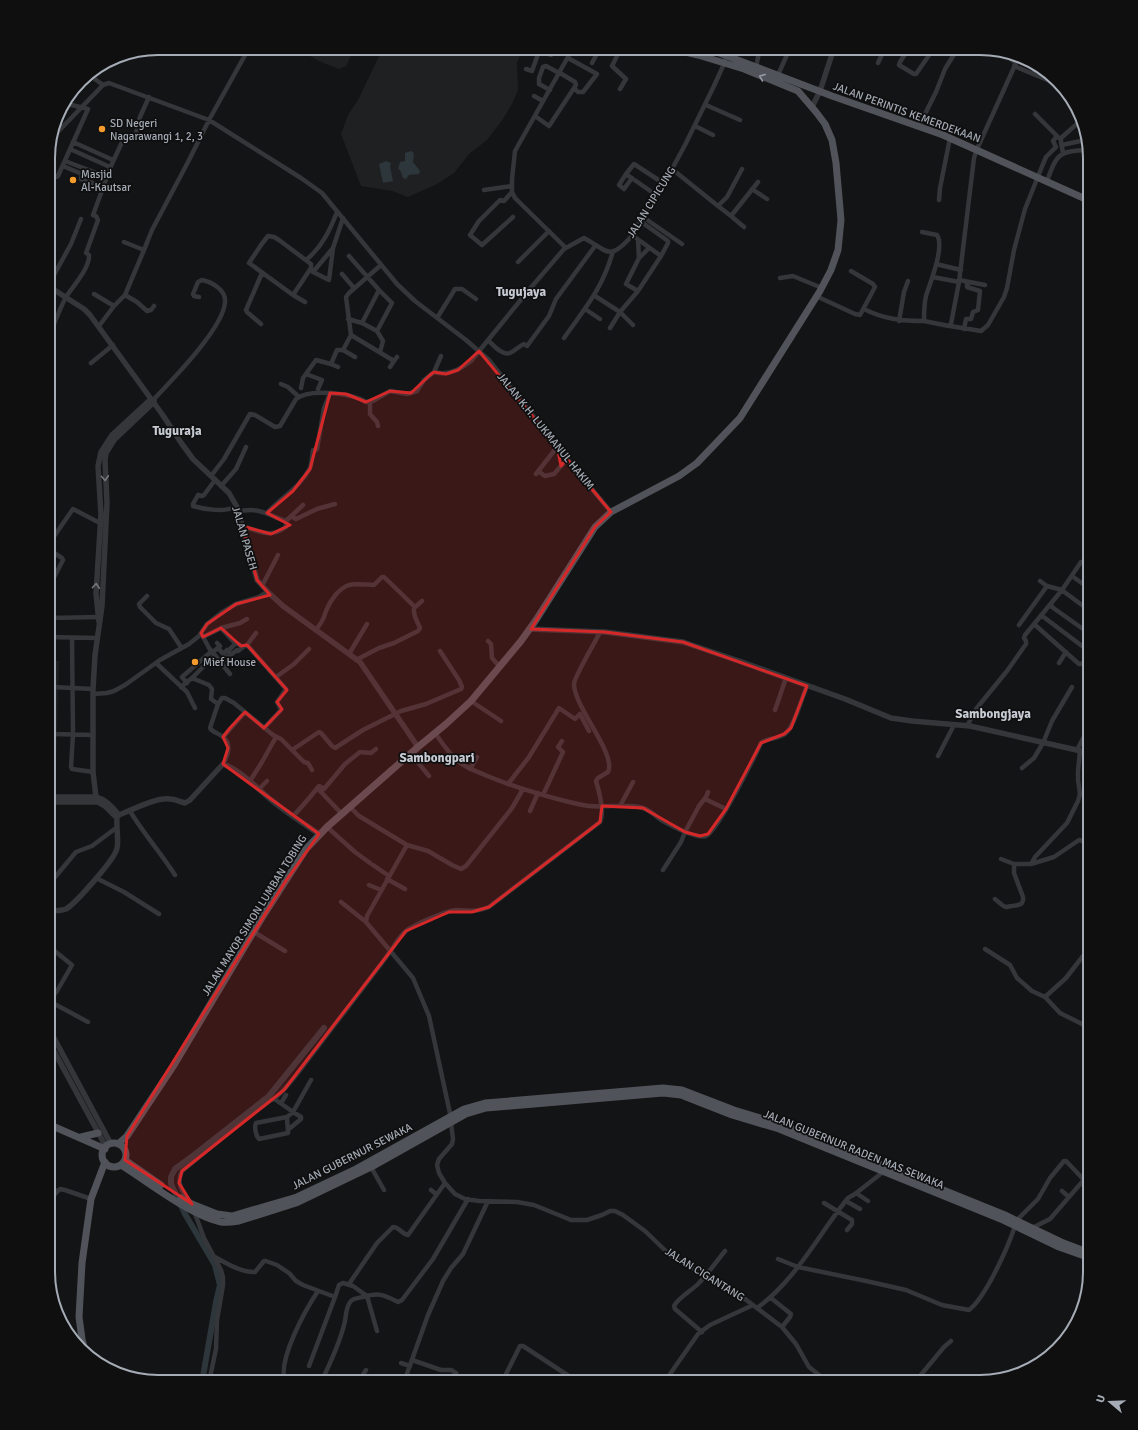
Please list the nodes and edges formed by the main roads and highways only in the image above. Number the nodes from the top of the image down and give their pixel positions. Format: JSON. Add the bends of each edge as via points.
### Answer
{"nodes":[{"id":1,"x":698,"y":55,"type":"edge"},
{"id":2,"x":726,"y":55,"type":"edge"},
{"id":3,"x":802,"y":83,"type":"junction"},
{"id":4,"x":798,"y":91,"type":"junction"},
{"id":5,"x":1083,"y":198,"type":"edge"},
{"id":6,"x":451,"y":1121,"type":"joint"},
{"id":7,"x":55,"y":1127,"type":"edge"},
{"id":8,"x":98,"y":1133,"type":"road end"},
{"id":9,"x":127,"y":1136,"type":"junction"},
{"id":10,"x":81,"y":1138,"type":"junction"},
{"id":11,"x":93,"y":1144,"type":"junction"},
{"id":12,"x":118,"y":1144,"type":"junction"},
{"id":13,"x":107,"y":1147,"type":"junction"},
{"id":14,"x":125,"y":1150,"type":"junction"},
{"id":15,"x":387,"y":1156,"type":"junction"},
{"id":16,"x":104,"y":1159,"type":"junction"},
{"id":17,"x":123,"y":1162,"type":"junction"},
{"id":18,"x":865,"y":1162,"type":"junction"},
{"id":19,"x":114,"y":1167,"type":"junction"},
{"id":20,"x":99,"y":1180,"type":"junction"},
{"id":21,"x":163,"y":1190,"type":"junction"},
{"id":22,"x":179,"y":1200,"type":"junction"},
{"id":23,"x":975,"y":1206,"type":"junction"},
{"id":24,"x":191,"y":1207,"type":"junction"},
{"id":25,"x":1016,"y":1223,"type":"junction"},
{"id":26,"x":1083,"y":1250,"type":"edge"},
{"id":27,"x":1083,"y":1256,"type":"edge"},
{"id":28,"x":83,"y":1342,"type":"edge"}],
"edges":[{"from":4,"to":1,"type":"main road","one_way":true},
{"from":2,"to":3,"type":"main road","name":"JALAN PERINTIS KEMERDEKAAN"},
{"from":3,"to":4,"type":"main road"},
{"from":3,"to":5,"type":"main road","name":"JALAN PERINTIS KEMERDEKAAN","via":[[977,149]]},
{"from":4,"to":9,"type":"main road","name":"JALAN MAYOR SIMON LUMBAN TOBING","via":[[825,124],[832,140],[841,220],[838,250],[822,288],[740,418],[697,463],[679,476],[611,512],[595,527],[536,620],[471,701],[319,834],[306,849],[174,1065]]},
{"from":6,"to":15,"type":"main road","name":"JALAN GUBERNUR SEWAKA"},
{"from":6,"to":18,"type":"main road","name":"JALAN GUBERNUR RADEN MAS SEWAKA","via":[[464,1109],[485,1103],[681,1095],[720,1107]]},
{"from":7,"to":10,"type":"main road"},
{"from":8,"to":10,"type":"main road"},
{"from":9,"to":12,"type":"main road","name":"JALAN MAYOR SIMON LUMBAN TOBING"},
{"from":9,"to":14,"type":"main road","name":"JALAN MAYOR SIMON LUMBAN TOBING"},
{"from":10,"to":11,"type":"main road"},
{"from":11,"to":13,"type":"main road"},
{"from":11,"to":16,"type":"main road"},
{"from":12,"to":13,"type":"main road"},
{"from":12,"to":14,"type":"main road"},
{"from":13,"to":16,"type":"main road"},
{"from":14,"to":17,"type":"main road"},
{"from":15,"to":24,"type":"main road","name":"JALAN GUBERNUR SEWAKA","via":[[297,1197],[239,1215],[221,1215]]},
{"from":15,"to":24,"type":"main road","via":[[371,1167],[296,1203],[239,1221],[222,1222],[208,1218]]},
{"from":16,"to":19,"type":"main road"},
{"from":16,"to":20,"type":"main road"},
{"from":17,"to":19,"type":"main road"},
{"from":17,"to":21,"type":"main road"},
{"from":18,"to":23,"type":"main road","name":"JALAN GUBERNUR RADEN MAS SEWAKA"},
{"from":18,"to":23,"type":"main road","name":"JALAN GUBERNUR RADEN MAS SEWAKA","via":[[883,1172]]},
{"from":19,"to":20,"type":"main road"},
{"from":20,"to":28,"type":"main road","via":[[91,1199],[82,1263],[80,1329]]},
{"from":21,"to":22,"type":"main road"},
{"from":21,"to":22,"type":"main road","via":[[170,1192]]},
{"from":22,"to":24,"type":"main road"},
{"from":23,"to":25,"type":"main road","name":"JALAN GUBERNUR RADEN MAS SEWAKA"},
{"from":25,"to":26,"type":"main road","name":"JALAN GUBERNUR RADEN MAS SEWAKA"},
{"from":25,"to":27,"type":"main road","name":"JALAN GUBERNUR RADEN MAS SEWAKA","via":[[1059,1247]]}]}
